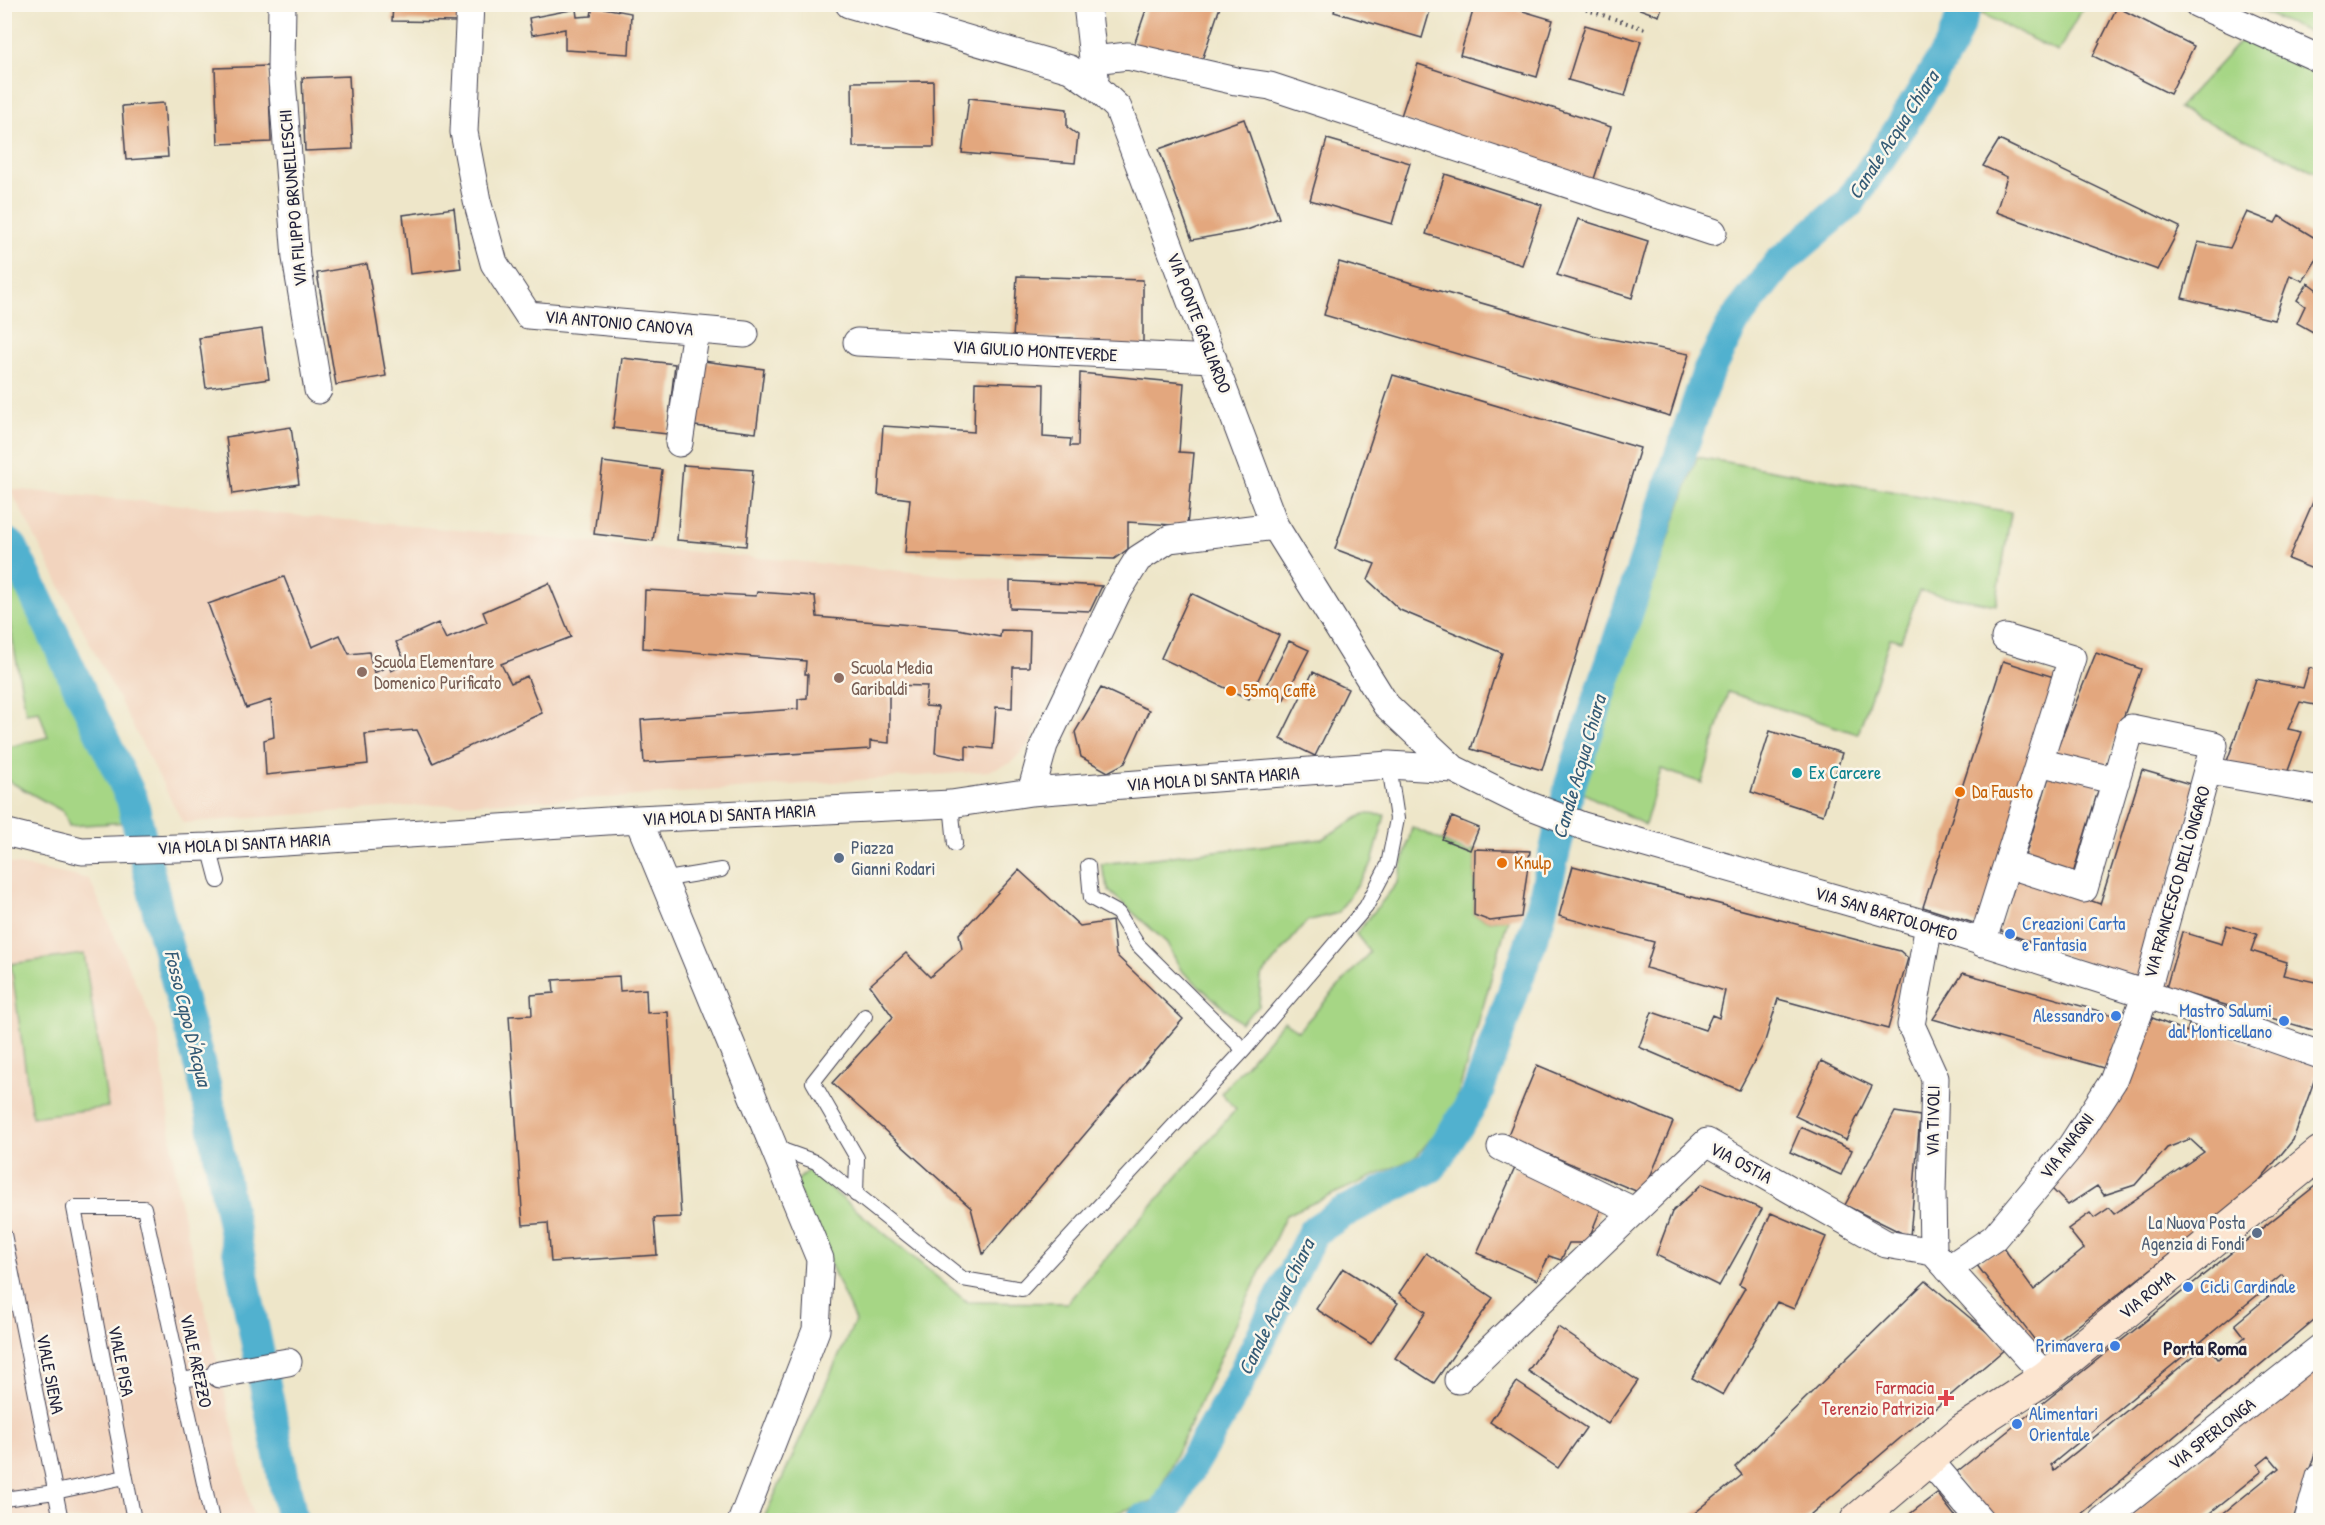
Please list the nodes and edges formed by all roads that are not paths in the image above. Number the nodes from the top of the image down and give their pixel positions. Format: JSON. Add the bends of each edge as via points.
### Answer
{"nodes":[{"id":1,"x":282,"y":4,"type":"edge"},
{"id":2,"x":470,"y":4,"type":"edge"},
{"id":3,"x":849,"y":4,"type":"edge"},
{"id":4,"x":1087,"y":4,"type":"edge"},
{"id":5,"x":2198,"y":4,"type":"edge"},
{"id":6,"x":2320,"y":59,"type":"edge"},
{"id":7,"x":1093,"y":60,"type":"junction"},
{"id":8,"x":1096,"y":87,"type":"junction"},
{"id":9,"x":1713,"y":232,"type":"dead end"},
{"id":10,"x":696,"y":330,"type":"junction"},
{"id":11,"x":745,"y":334,"type":"dead end"},
{"id":12,"x":857,"y":342,"type":"dead end"},
{"id":13,"x":1213,"y":359,"type":"junction"},
{"id":14,"x":318,"y":390,"type":"dead end"},
{"id":15,"x":679,"y":443,"type":"dead end"},
{"id":16,"x":1275,"y":526,"type":"junction"},
{"id":17,"x":2004,"y":638,"type":"dead end"},
{"id":18,"x":2039,"y":762,"type":"junction"},
{"id":19,"x":1389,"y":765,"type":"junction"},
{"id":20,"x":1454,"y":769,"type":"junction"},
{"id":21,"x":2209,"y":771,"type":"junction"},
{"id":22,"x":2116,"y":781,"type":"junction"},
{"id":23,"x":2320,"y":790,"type":"edge"},
{"id":24,"x":1031,"y":792,"type":"junction"},
{"id":25,"x":951,"y":804,"type":"junction"},
{"id":26,"x":638,"y":819,"type":"junction"},
{"id":27,"x":4,"y":832,"type":"edge"},
{"id":28,"x":955,"y":844,"type":"dead end"},
{"id":29,"x":209,"y":847,"type":"junction"},
{"id":30,"x":2007,"y":864,"type":"junction"},
{"id":31,"x":1089,"y":866,"type":"dead end"},
{"id":32,"x":721,"y":870,"type":"dead end"},
{"id":33,"x":218,"y":881,"type":"dead end"},
{"id":34,"x":656,"y":881,"type":"junction"},
{"id":35,"x":1929,"y":925,"type":"junction"},
{"id":36,"x":1982,"y":943,"type":"junction"},
{"id":37,"x":2146,"y":994,"type":"junction"},
{"id":38,"x":865,"y":1016,"type":"dead end"},
{"id":39,"x":1244,"y":1050,"type":"junction"},
{"id":40,"x":2320,"y":1055,"type":"edge"},
{"id":41,"x":773,"y":1147,"type":"junction"},
{"id":42,"x":1501,"y":1147,"type":"dead end"},
{"id":43,"x":2320,"y":1153,"type":"edge"},
{"id":44,"x":856,"y":1195,"type":"junction"},
{"id":45,"x":74,"y":1208,"type":"joint"},
{"id":46,"x":1634,"y":1211,"type":"junction"},
{"id":47,"x":4,"y":1234,"type":"edge"},
{"id":48,"x":1941,"y":1261,"type":"junction"},
{"id":49,"x":2320,"y":1348,"type":"edge"},
{"id":50,"x":288,"y":1362,"type":"dead end"},
{"id":51,"x":220,"y":1374,"type":"joint"},
{"id":52,"x":2046,"y":1377,"type":"junction"},
{"id":53,"x":181,"y":1380,"type":"junction"},
{"id":54,"x":1458,"y":1380,"type":"dead end"},
{"id":55,"x":1929,"y":1460,"type":"junction"},
{"id":56,"x":125,"y":1477,"type":"junction"},
{"id":57,"x":2320,"y":1477,"type":"edge"},
{"id":58,"x":55,"y":1492,"type":"junction"},
{"id":59,"x":4,"y":1499,"type":"edge"},
{"id":60,"x":61,"y":1521,"type":"edge"},
{"id":61,"x":134,"y":1521,"type":"edge"},
{"id":62,"x":212,"y":1521,"type":"edge"},
{"id":63,"x":742,"y":1521,"type":"edge"},
{"id":64,"x":1857,"y":1521,"type":"edge"},
{"id":65,"x":1980,"y":1521,"type":"edge"},
{"id":66,"x":2103,"y":1521,"type":"edge"},
{"id":67,"x":2308,"y":1521,"type":"edge"}],
"edges":[{"from":1,"to":14,"type":"street","name":"VIA FILIPPO BRUNELLESCHI","via":[[281,67],[296,258]]},
{"from":2,"to":10,"type":"street","name":"VIA ANTONIO CANOVA","via":[[464,132],[494,263],[528,315]]},
{"from":3,"to":8,"type":"street","name":"VIA PONTE GAGLIARDO","via":[[1070,69]]},
{"from":4,"to":7,"type":"street"},
{"from":5,"to":6,"type":"street"},
{"from":7,"to":8,"type":"street"},
{"from":7,"to":9,"type":"street","via":[[1128,56],[1270,86]]},
{"from":8,"to":13,"type":"street","name":"VIA PONTE GAGLIARDO","via":[[1118,108]]},
{"from":10,"to":11,"type":"street","name":"VIA ANTONIO CANOVA"},
{"from":10,"to":15,"type":"street"},
{"from":12,"to":13,"type":"street","name":"VIA GIULIO MONTEVERDE"},
{"from":13,"to":16,"type":"street","name":"VIA PONTE GAGLIARDO"},
{"from":16,"to":20,"type":"street","name":"VIA PONTE GAGLIARDO","via":[[1386,705]]},
{"from":16,"to":24,"type":"street","via":[[1169,539],[1138,559],[1117,593],[1044,744]]},
{"from":17,"to":18,"type":"street","via":[[2072,658]]},
{"from":18,"to":22,"type":"street"},
{"from":18,"to":30,"type":"street"},
{"from":19,"to":20,"type":"street","name":"VIA MOLA DI SANTA MARIA"},
{"from":19,"to":24,"type":"street","name":"VIA MOLA DI SANTA MARIA"},
{"from":19,"to":39,"type":"lane","via":[[1397,819],[1383,875],[1366,907]]},
{"from":20,"to":35,"type":"street","name":"VIA SAN BARTOLOMEO","via":[[1523,803],[1583,826]]},
{"from":21,"to":22,"type":"street","name":"VIA FRANCESCO DELL'ONGARO","via":[[2214,745],[2131,728]]},
{"from":21,"to":23,"type":"street"},
{"from":21,"to":37,"type":"street","name":"VIA FRANCESCO DELL'ONGARO"},
{"from":22,"to":30,"type":"street","via":[[2084,889]]},
{"from":24,"to":25,"type":"street","name":"VIA MOLA DI SANTA MARIA"},
{"from":25,"to":26,"type":"street","name":"VIA MOLA DI SANTA MARIA"},
{"from":25,"to":28,"type":"lane"},
{"from":26,"to":29,"type":"street","name":"VIA MOLA DI SANTA MARIA"},
{"from":26,"to":34,"type":"street"},
{"from":27,"to":29,"type":"street","name":"VIA MOLA DI SANTA MARIA","via":[[82,851]]},
{"from":29,"to":33,"type":"lane"},
{"from":30,"to":36,"type":"street"},
{"from":31,"to":39,"type":"lane","via":[[1090,898],[1118,913],[1137,944]]},
{"from":32,"to":34,"type":"lane"},
{"from":34,"to":41,"type":"street"},
{"from":35,"to":36,"type":"street","name":"VIA SAN BARTOLOMEO"},
{"from":35,"to":48,"type":"street","name":"VIA TIVOLI","via":[[1911,1025],[1935,1078],[1932,1192]]},
{"from":36,"to":37,"type":"street","name":"VIA SAN BARTOLOMEO"},
{"from":37,"to":40,"type":"street","name":"VIA SAN BARTOLOMEO"},
{"from":37,"to":48,"type":"street","name":"VIA ANAGNI","via":[[2113,1081],[2071,1146],[1994,1238]]},
{"from":38,"to":44,"type":"lane","via":[[813,1082],[857,1158]]},
{"from":39,"to":44,"type":"lane","via":[[1022,1290],[963,1279]]},
{"from":41,"to":44,"type":"lane","via":[[816,1162]]},
{"from":41,"to":63,"type":"street","via":[[819,1259],[816,1330]]},
{"from":42,"to":46,"type":"street"},
{"from":43,"to":52,"type":"street","name":"VIA ROMA"},
{"from":45,"to":53,"type":"lane","name":"VIALE AREZZO","via":[[144,1208]]},
{"from":45,"to":56,"type":"lane","name":"VIALE PISA"},
{"from":46,"to":48,"type":"street","name":"VIA OSTIA","via":[[1707,1142],[1886,1244]]},
{"from":46,"to":54,"type":"street","name":"VIA OSTIA"},
{"from":47,"to":58,"type":"lane","name":"VIALE SIENA"},
{"from":48,"to":52,"type":"street"},
{"from":49,"to":66,"type":"street","name":"VIA SPERLONGA"},
{"from":50,"to":51,"type":"street"},
{"from":51,"to":53,"type":"lane"},
{"from":52,"to":55,"type":"street","name":"VIA ROMA","via":[[1961,1432]]},
{"from":53,"to":62,"type":"lane","name":"VIALE AREZZO"},
{"from":55,"to":64,"type":"street","name":"VIA ROMA"},
{"from":55,"to":65,"type":"street"},
{"from":56,"to":58,"type":"lane"},
{"from":56,"to":61,"type":"lane","name":"VIALE PISA"},
{"from":57,"to":67,"type":"street"},
{"from":58,"to":59,"type":"lane"},
{"from":58,"to":60,"type":"lane","name":"VIALE SIENA"}]}
